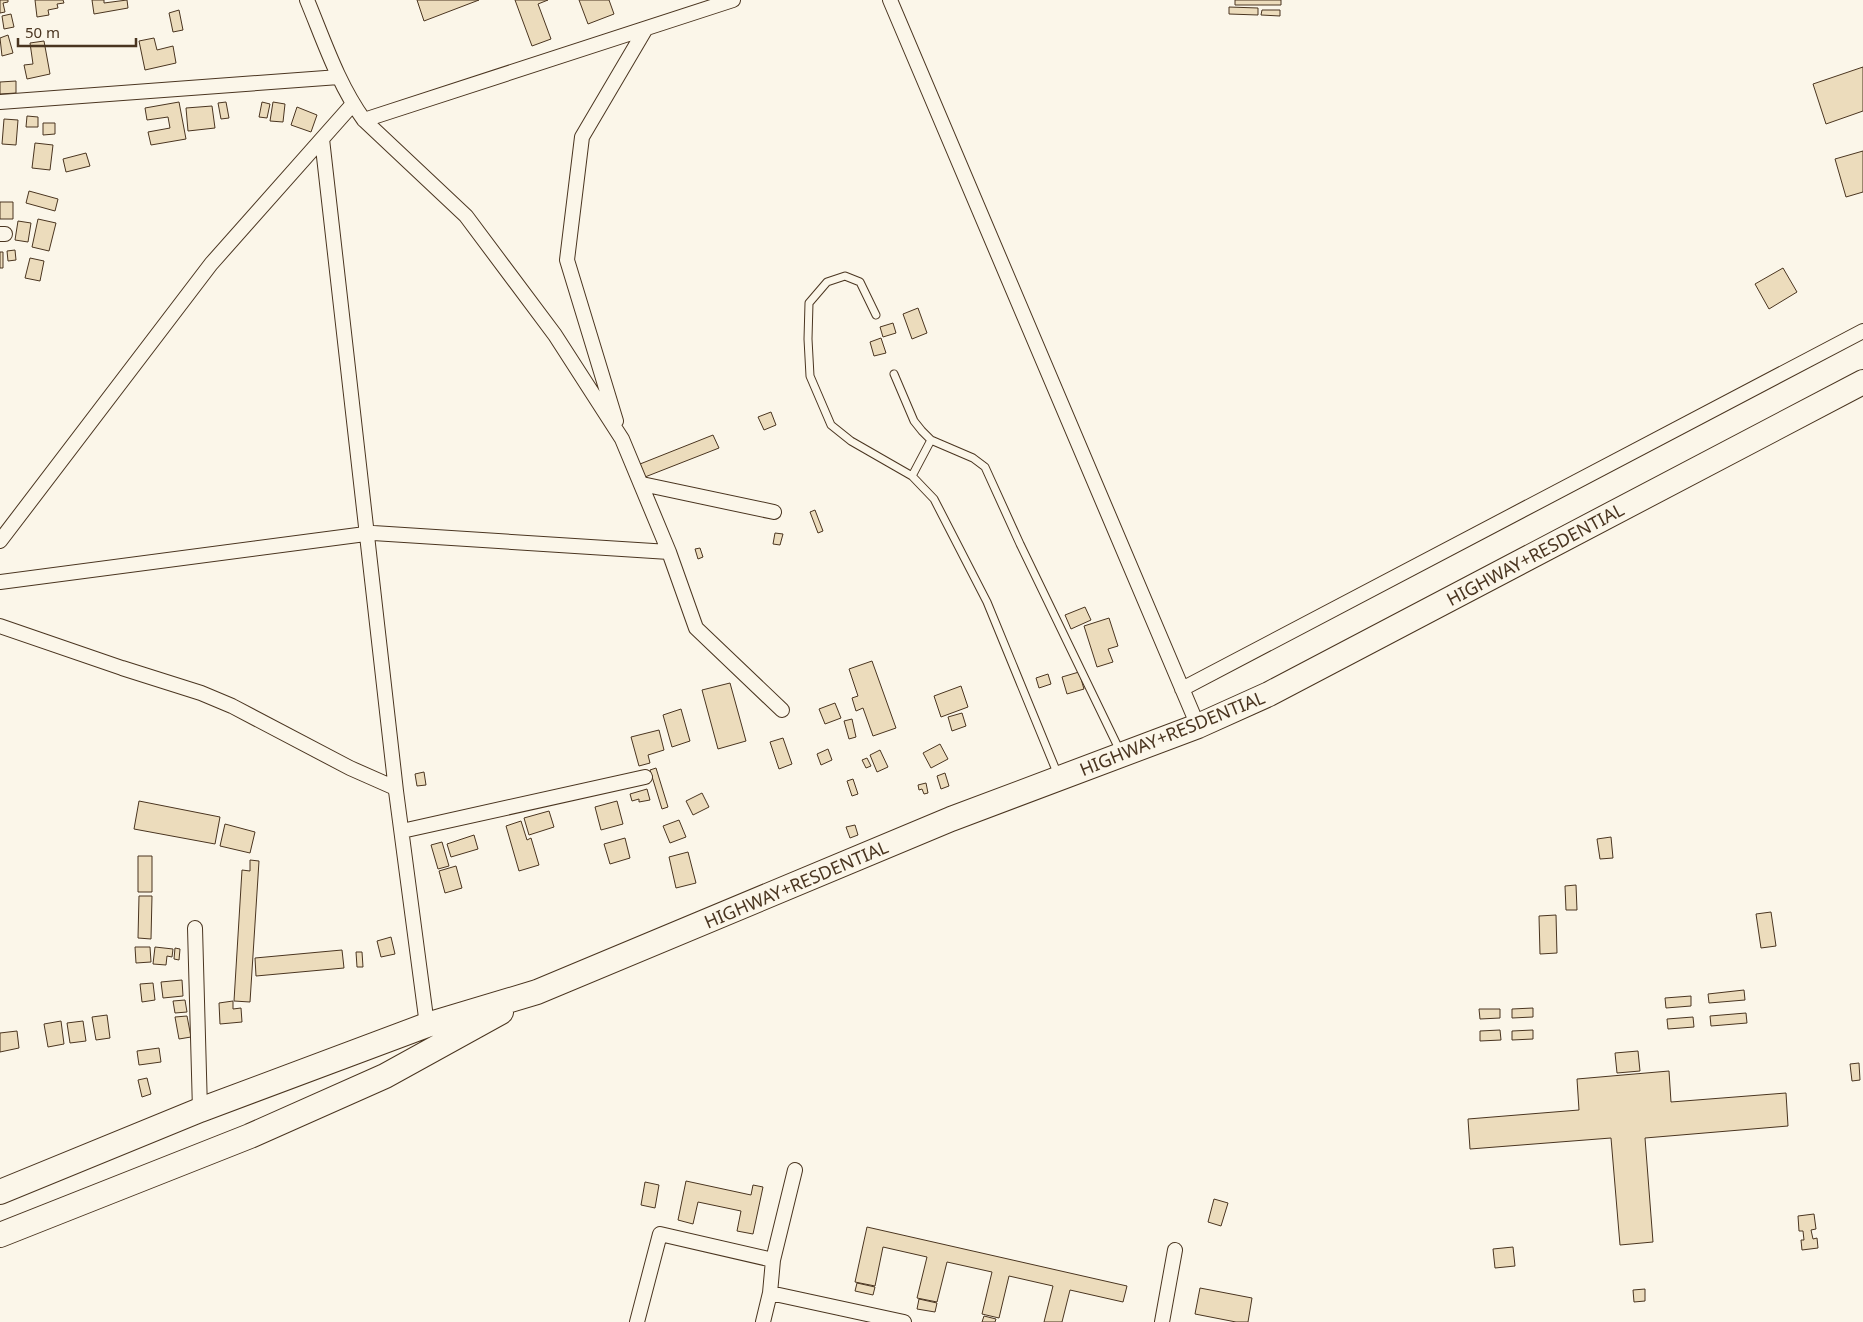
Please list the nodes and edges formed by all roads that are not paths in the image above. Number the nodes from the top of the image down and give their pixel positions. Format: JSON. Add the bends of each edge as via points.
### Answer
{"nodes":[{"id":1,"x":308,"y":0,"type":"edge"},
{"id":2,"x":733,"y":0,"type":"edge"},
{"id":3,"x":890,"y":0,"type":"edge"},
{"id":4,"x":645,"y":30,"type":"junction"},
{"id":5,"x":339,"y":77,"type":"junction"},
{"id":6,"x":0,"y":102,"type":"edge"},
{"id":7,"x":352,"y":104,"type":"junction"},
{"id":8,"x":364,"y":120,"type":"junction"},
{"id":9,"x":322,"y":140,"type":"junction"},
{"id":10,"x":876,"y":315,"type":"dead end"},
{"id":11,"x":1863,"y":330,"type":"edge"},
{"id":12,"x":894,"y":374,"type":"dead end"},
{"id":13,"x":1863,"y":382,"type":"edge"},
{"id":14,"x":622,"y":439,"type":"junction"},
{"id":15,"x":931,"y":440,"type":"junction"},
{"id":16,"x":912,"y":476,"type":"junction"},
{"id":17,"x":642,"y":484,"type":"junction"},
{"id":18,"x":774,"y":512,"type":"dead end"},
{"id":19,"x":367,"y":534,"type":"junction"},
{"id":20,"x":0,"y":541,"type":"edge"},
{"id":21,"x":668,"y":552,"type":"junction"},
{"id":22,"x":0,"y":582,"type":"edge"},
{"id":23,"x":0,"y":626,"type":"edge"},
{"id":24,"x":1182,"y":689,"type":"junction"},
{"id":25,"x":782,"y":710,"type":"dead end"},
{"id":26,"x":1198,"y":726,"type":"junction"},
{"id":27,"x":1122,"y":756,"type":"junction"},
{"id":28,"x":645,"y":777,"type":"dead end"},
{"id":29,"x":1059,"y":777,"type":"junction"},
{"id":30,"x":396,"y":791,"type":"junction"},
{"id":31,"x":402,"y":831,"type":"junction"},
{"id":32,"x":195,"y":928,"type":"dead end"},
{"id":33,"x":537,"y":992,"type":"junction"},
{"id":34,"x":427,"y":1025,"type":"junction"},
{"id":35,"x":200,"y":1110,"type":"junction"},
{"id":36,"x":796,"y":1170,"type":"dead end"},
{"id":37,"x":0,"y":1192,"type":"edge"},
{"id":38,"x":0,"y":1235,"type":"edge"},
{"id":39,"x":1175,"y":1250,"type":"dead end"},
{"id":40,"x":773,"y":1260,"type":"junction"},
{"id":41,"x":770,"y":1293,"type":"junction"},
{"id":42,"x":637,"y":1322,"type":"edge"},
{"id":43,"x":763,"y":1322,"type":"edge"},
{"id":44,"x":904,"y":1322,"type":"edge"},
{"id":45,"x":1162,"y":1322,"type":"edge"}],
"edges":[{"from":1,"to":5,"type":"street"},
{"from":2,"to":4,"type":"street"},
{"from":3,"to":24,"type":"street"},
{"from":4,"to":8,"type":"street"},
{"from":4,"to":14,"type":"street","via":[[582,137],[567,260]]},
{"from":5,"to":6,"type":"street"},
{"from":5,"to":7,"type":"street"},
{"from":7,"to":8,"type":"street"},
{"from":7,"to":9,"type":"street"},
{"from":8,"to":14,"type":"street","via":[[466,216],[555,336]]},
{"from":9,"to":19,"type":"street"},
{"from":9,"to":20,"type":"street","via":[[211,264]]},
{"from":10,"to":16,"type":"lane","via":[[860,282],[845,276],[827,282],[809,303],[810,376],[831,425],[851,441]]},
{"from":11,"to":24,"type":"street"},
{"from":12,"to":15,"type":"lane","via":[[914,421]]},
{"from":13,"to":26,"type":"highway","name":"HIGHWAY+RESDENTIAL","via":[[1269,694]]},
{"from":14,"to":17,"type":"street"},
{"from":15,"to":16,"type":"lane"},
{"from":15,"to":27,"type":"lane","via":[[973,458],[985,467]]},
{"from":16,"to":29,"type":"lane","via":[[934,499],[988,602]]},
{"from":17,"to":18,"type":"street"},
{"from":17,"to":21,"type":"street"},
{"from":19,"to":21,"type":"street"},
{"from":19,"to":22,"type":"street"},
{"from":19,"to":30,"type":"street"},
{"from":21,"to":25,"type":"street","via":[[696,628]]},
{"from":23,"to":30,"type":"street","via":[[224,703]]},
{"from":24,"to":26,"type":"street"},
{"from":26,"to":27,"type":"highway","name":"HIGHWAY+RESDENTIAL"},
{"from":27,"to":29,"type":"highway","name":"HIGHWAY+RESDENTIAL"},
{"from":28,"to":31,"type":"street"},
{"from":29,"to":33,"type":"highway","name":"HIGHWAY+RESDENTIAL"},
{"from":30,"to":31,"type":"street"},
{"from":31,"to":34,"type":"street"},
{"from":32,"to":35,"type":"street"},
{"from":33,"to":34,"type":"highway"},
{"from":33,"to":38,"type":"highway","via":[[376,1080],[250,1136]]},
{"from":34,"to":35,"type":"highway"},
{"from":35,"to":37,"type":"highway"},
{"from":36,"to":40,"type":"street"},
{"from":39,"to":45,"type":"street"},
{"from":40,"to":41,"type":"street"},
{"from":40,"to":42,"type":"street","via":[[660,1234]]},
{"from":41,"to":43,"type":"street"},
{"from":41,"to":44,"type":"street"}]}
